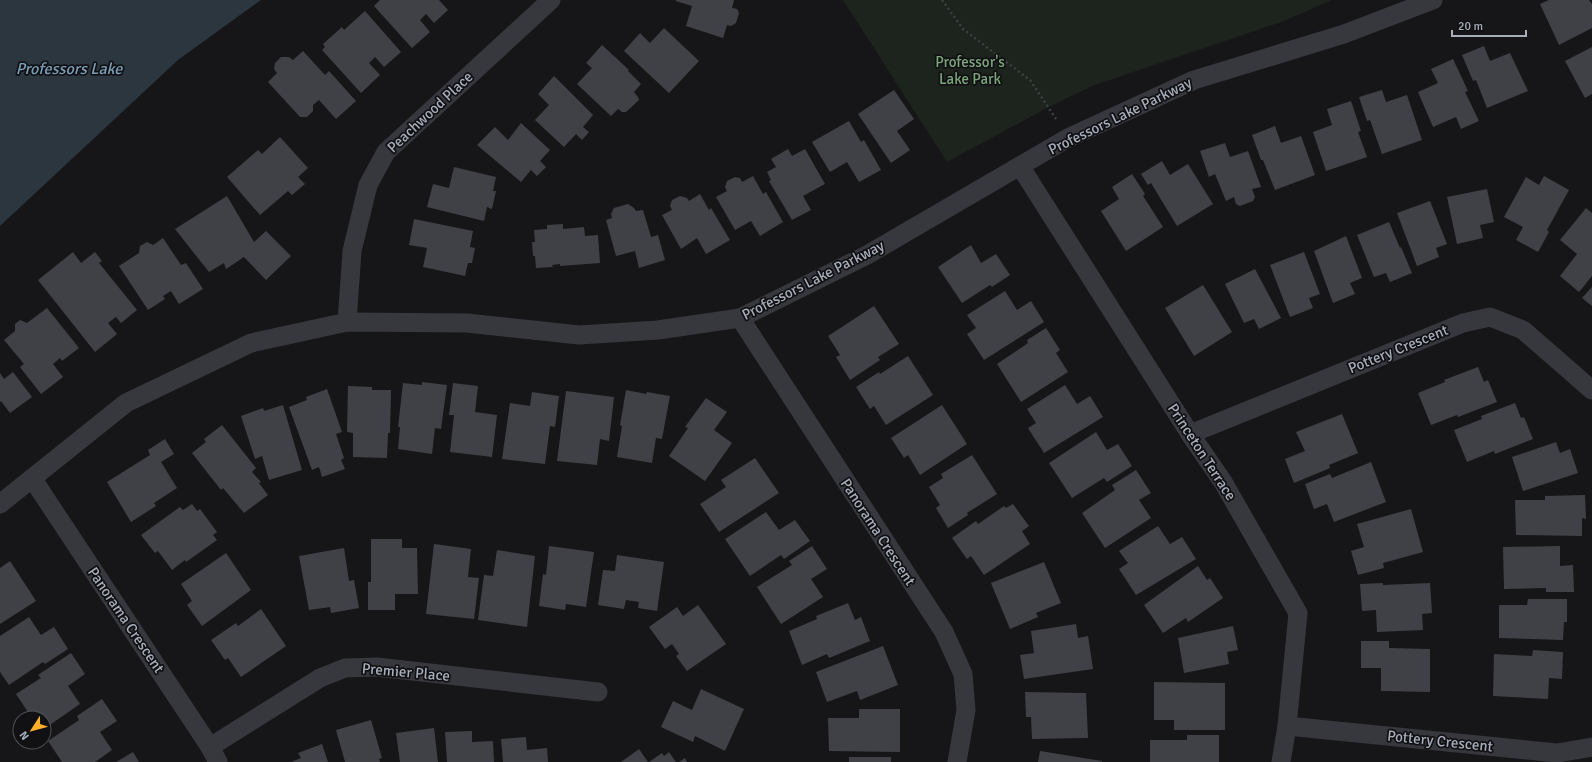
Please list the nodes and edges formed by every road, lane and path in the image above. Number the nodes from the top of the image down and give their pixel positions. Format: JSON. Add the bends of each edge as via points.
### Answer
{"nodes":[{"id":1,"x":551,"y":0,"type":"edge"},
{"id":2,"x":942,"y":0,"type":"edge"},
{"id":3,"x":1433,"y":0,"type":"edge"},
{"id":4,"x":1068,"y":138,"type":"junction"},
{"id":5,"x":1020,"y":166,"type":"junction"},
{"id":6,"x":740,"y":318,"type":"junction"},
{"id":7,"x":346,"y":322,"type":"junction"},
{"id":8,"x":1592,"y":390,"type":"edge"},
{"id":9,"x":1190,"y":434,"type":"junction"},
{"id":10,"x":32,"y":478,"type":"junction"},
{"id":11,"x":0,"y":504,"type":"edge"},
{"id":12,"x":598,"y":692,"type":"dead end"},
{"id":13,"x":1287,"y":726,"type":"junction"},
{"id":14,"x":1592,"y":747,"type":"edge"},
{"id":15,"x":214,"y":754,"type":"edge"},
{"id":16,"x":957,"y":762,"type":"edge"},
{"id":17,"x":1282,"y":762,"type":"edge"}],
"edges":[{"from":1,"to":7,"type":"street","name":"Peachwood Place","via":[[386,152],[368,185],[352,251]]},
{"from":2,"to":4,"type":"path","via":[[963,29],[1030,80]]},
{"from":3,"to":4,"type":"street","name":"Professors Lake Parkway","via":[[1344,34],[1194,80]]},
{"from":4,"to":5,"type":"street","name":"Professors Lake Parkway"},
{"from":5,"to":6,"type":"street","name":"Professors Lake Parkway","via":[[867,255]]},
{"from":5,"to":9,"type":"street","name":"Princeton Terrace"},
{"from":6,"to":7,"type":"street","name":"Professors Lake Parkway","via":[[658,330],[579,335],[467,322]]},
{"from":6,"to":16,"type":"street","name":"Panorama Crescent","via":[[944,632],[963,674],[966,710]]},
{"from":7,"to":10,"type":"street","name":"Professors Lake Parkway","via":[[251,343],[126,404]]},
{"from":8,"to":9,"type":"street","name":"Pottery Crescent","via":[[1523,330],[1490,317],[1463,323]]},
{"from":9,"to":13,"type":"street","name":"Princeton Terrace","via":[[1223,482],[1298,613]]},
{"from":10,"to":11,"type":"street","name":"Professors Lake Parkway"},
{"from":10,"to":15,"type":"street","name":"Panorama Crescent"},
{"from":12,"to":15,"type":"street","name":"Premier Place","via":[[377,667],[345,668],[320,678]]},
{"from":13,"to":14,"type":"street","name":"Pottery Crescent","via":[[1557,753]]},
{"from":13,"to":17,"type":"street","name":"Princeton Terrace"}]}
